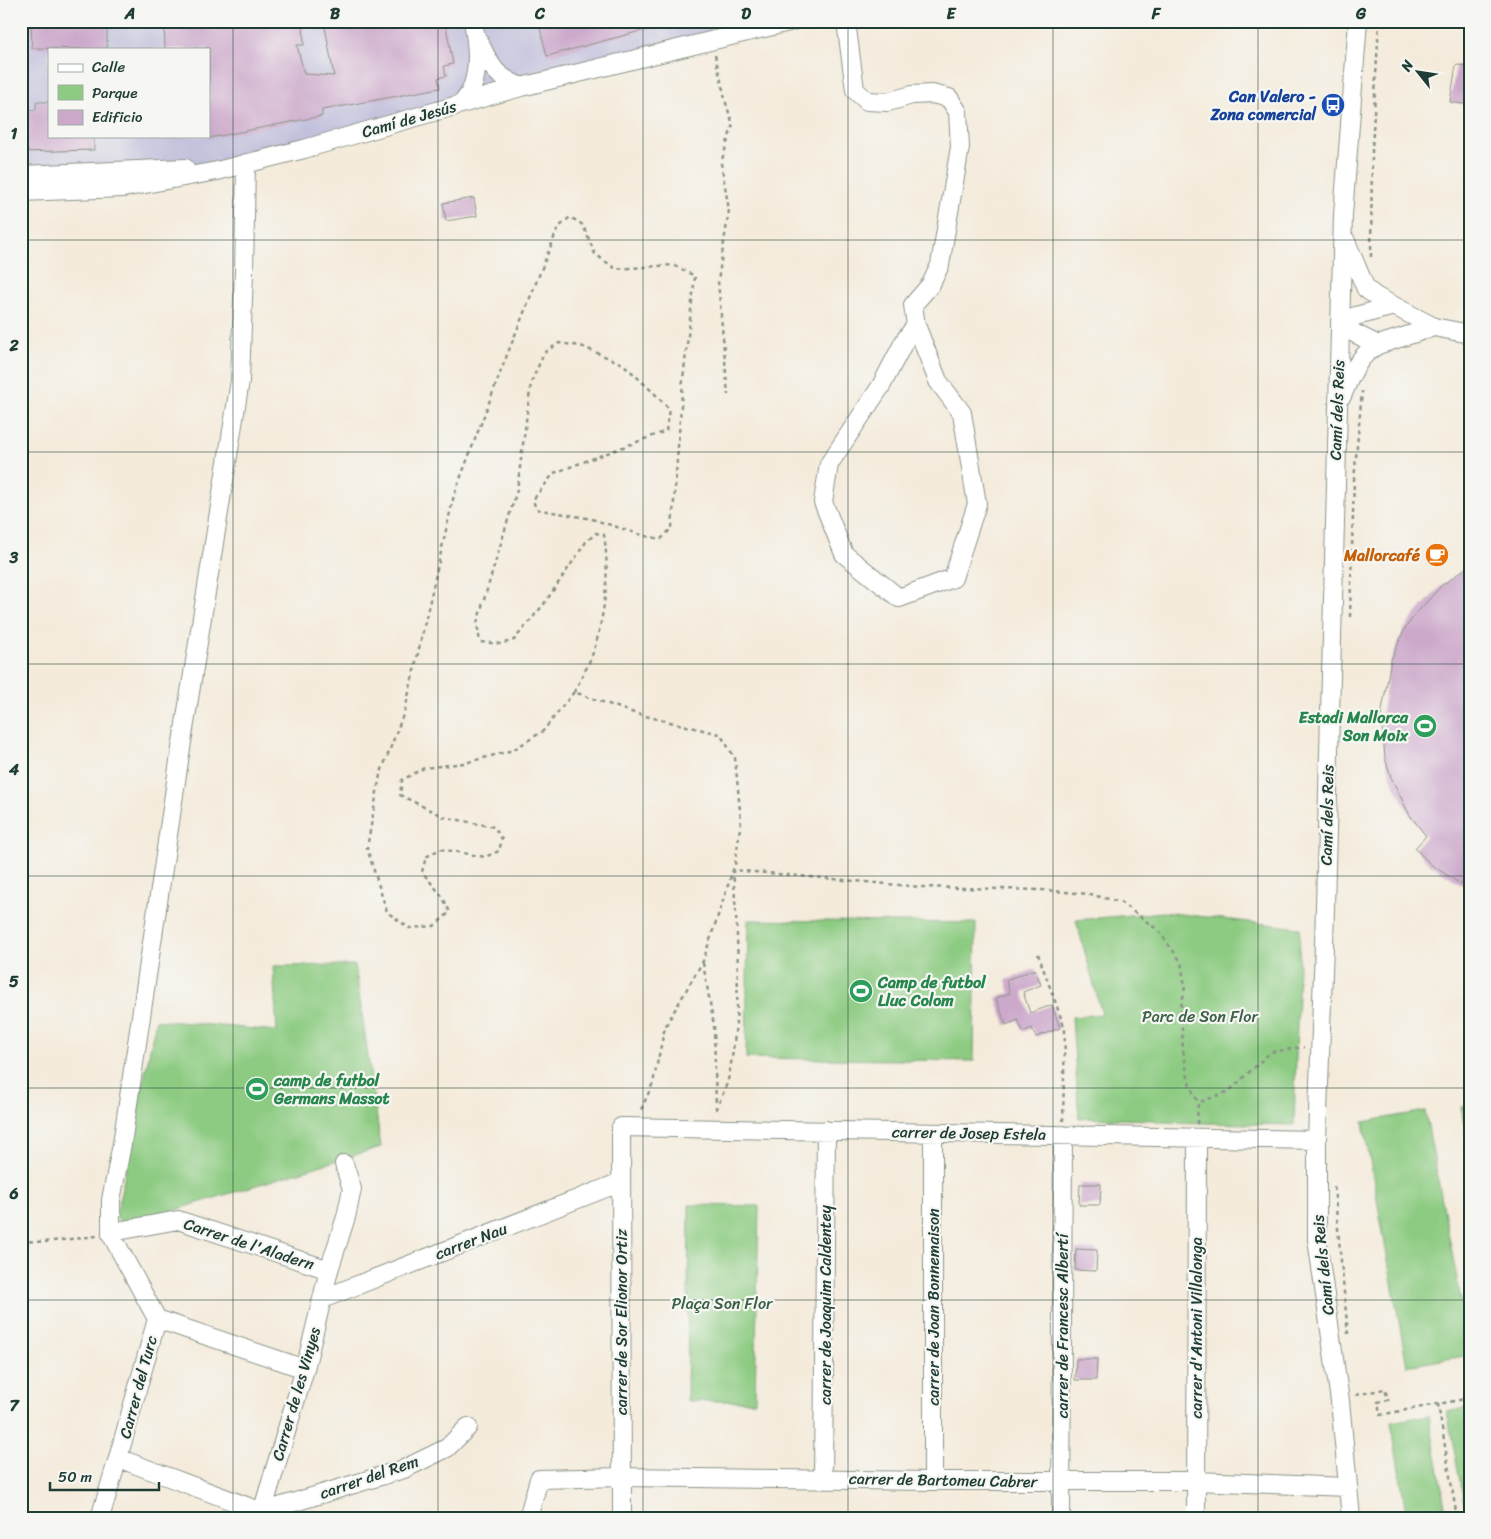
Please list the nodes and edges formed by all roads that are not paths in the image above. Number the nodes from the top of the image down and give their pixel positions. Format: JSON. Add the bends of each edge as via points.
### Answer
{"nodes":[{"id":1,"x":793,"y":21,"type":"edge"},
{"id":2,"x":846,"y":21,"type":"edge"},
{"id":3,"x":1358,"y":21,"type":"edge"},
{"id":4,"x":752,"y":27,"type":"edge"},
{"id":5,"x":475,"y":29,"type":"edge"},
{"id":6,"x":521,"y":87,"type":"junction"},
{"id":7,"x":462,"y":104,"type":"junction"},
{"id":8,"x":246,"y":163,"type":"junction"},
{"id":9,"x":218,"y":171,"type":"junction"},
{"id":10,"x":21,"y":174,"type":"edge"},
{"id":11,"x":21,"y":192,"type":"edge"},
{"id":12,"x":1342,"y":232,"type":"junction"},
{"id":13,"x":1394,"y":306,"type":"junction"},
{"id":14,"x":1340,"y":322,"type":"junction"},
{"id":15,"x":916,"y":325,"type":"junction"},
{"id":16,"x":1434,"y":327,"type":"junction"},
{"id":17,"x":1470,"y":334,"type":"edge"},
{"id":18,"x":1378,"y":345,"type":"junction"},
{"id":19,"x":1337,"y":408,"type":"junction"},
{"id":20,"x":627,"y":1127,"type":"joint"},
{"id":21,"x":826,"y":1130,"type":"junction"},
{"id":22,"x":933,"y":1132,"type":"junction"},
{"id":23,"x":1063,"y":1135,"type":"junction"},
{"id":24,"x":1197,"y":1138,"type":"junction"},
{"id":25,"x":1317,"y":1140,"type":"junction"},
{"id":26,"x":344,"y":1164,"type":"dead end"},
{"id":27,"x":621,"y":1182,"type":"junction"},
{"id":28,"x":111,"y":1234,"type":"junction"},
{"id":29,"x":329,"y":1270,"type":"junction"},
{"id":30,"x":322,"y":1300,"type":"junction"},
{"id":31,"x":157,"y":1319,"type":"junction"},
{"id":32,"x":305,"y":1369,"type":"junction"},
{"id":33,"x":468,"y":1427,"type":"dead end"},
{"id":34,"x":118,"y":1458,"type":"junction"},
{"id":35,"x":622,"y":1477,"type":"junction"},
{"id":36,"x":824,"y":1479,"type":"junction"},
{"id":37,"x":933,"y":1481,"type":"junction"},
{"id":38,"x":1060,"y":1481,"type":"junction"},
{"id":39,"x":1196,"y":1481,"type":"junction"},
{"id":40,"x":1347,"y":1486,"type":"junction"},
{"id":41,"x":263,"y":1515,"type":"edge"},
{"id":42,"x":100,"y":1518,"type":"edge"},
{"id":43,"x":528,"y":1518,"type":"edge"},
{"id":44,"x":622,"y":1518,"type":"edge"},
{"id":45,"x":1062,"y":1518,"type":"edge"},
{"id":46,"x":1196,"y":1518,"type":"edge"},
{"id":47,"x":1351,"y":1518,"type":"edge"}],
"edges":[{"from":1,"to":4,"type":"street","name":"Camí de Jesús"},
{"from":2,"to":15,"type":"street","via":[[855,90],[867,102],[888,102],[912,95],[932,94],[949,98],[958,112],[960,148],[940,265],[913,305]]},
{"from":3,"to":12,"type":"street","name":"Camí dels Reis"},
{"from":4,"to":6,"type":"street","name":"Camí de Jesús","via":[[712,41]]},
{"from":5,"to":6,"type":"street","via":[[492,68],[505,80]]},
{"from":5,"to":7,"type":"street","via":[[476,72],[471,90]]},
{"from":6,"to":7,"type":"street","name":"Camí de Jesús"},
{"from":7,"to":8,"type":"street","name":"Camí de Jesús"},
{"from":8,"to":9,"type":"street","name":"Camí de Jesús"},
{"from":8,"to":28,"type":"street","via":[[240,381],[111,1200]]},
{"from":9,"to":10,"type":"street","via":[[191,168]]},
{"from":9,"to":11,"type":"street","name":"Camí de Jesús","via":[[123,188]]},
{"from":12,"to":13,"type":"street","via":[[1366,289]]},
{"from":12,"to":14,"type":"street","name":"Camí dels Reis"},
{"from":13,"to":14,"type":"street"},
{"from":13,"to":16,"type":"street"},
{"from":14,"to":18,"type":"street"},
{"from":14,"to":19,"type":"street","name":"Camí dels Reis"},
{"from":15,"to":15,"type":"street","via":[[904,340],[882,386],[829,464],[823,502],[844,554],[899,598],[952,578],[977,504],[962,413],[938,381]]},
{"from":16,"to":17,"type":"street"},
{"from":16,"to":18,"type":"street"},
{"from":18,"to":19,"type":"street","via":[[1369,349],[1352,371]]},
{"from":19,"to":25,"type":"street","name":"Camí dels Reis"},
{"from":20,"to":21,"type":"street","name":"carrer de Josep Estela"},
{"from":20,"to":27,"type":"street","name":"carrer de Sor Elionor Ortiz"},
{"from":21,"to":22,"type":"street","name":"carrer de Josep Estela"},
{"from":21,"to":36,"type":"street","name":"carrer de Joaquim Caldentey"},
{"from":22,"to":23,"type":"street","name":"carrer de Josep Estela"},
{"from":22,"to":37,"type":"street","name":"carrer de Joan Bonnemaison"},
{"from":23,"to":24,"type":"street","name":"carrer de Josep Estela"},
{"from":23,"to":38,"type":"street","name":"carrer de Francesc Albertí"},
{"from":24,"to":25,"type":"street","name":"carrer de Josep Estela"},
{"from":24,"to":39,"type":"street","name":"carrer d'Antoni Villalonga"},
{"from":25,"to":40,"type":"street","name":"Camí dels Reis","via":[[1317,1239],[1340,1400]]},
{"from":26,"to":29,"type":"street","via":[[352,1188]]},
{"from":27,"to":30,"type":"street","name":"carrer Nau"},
{"from":27,"to":35,"type":"street","name":"carrer de Sor Elionor Ortiz"},
{"from":28,"to":29,"type":"street","name":"Carrer de l'Aladern","via":[[178,1220]]},
{"from":28,"to":31,"type":"street","name":"Carrer del Turc"},
{"from":29,"to":30,"type":"street","name":"Carrer de les Vinyes"},
{"from":30,"to":32,"type":"street","name":"Carrer de les Vinyes"},
{"from":31,"to":32,"type":"street"},
{"from":31,"to":34,"type":"street","name":"Carrer del Turc"},
{"from":32,"to":41,"type":"street","name":"Carrer de les Vinyes"},
{"from":33,"to":41,"type":"street","name":"carrer del Rem","via":[[447,1448],[404,1468]]},
{"from":34,"to":41,"type":"street"},
{"from":34,"to":42,"type":"street","name":"Carrer del Turc"},
{"from":35,"to":36,"type":"street","name":"carrer de Bartomeu Cabrer"},
{"from":35,"to":43,"type":"street","name":"carrer de Bartomeu Cabrer","via":[[539,1479]]},
{"from":35,"to":44,"type":"street","name":"carrer de Sor Elionor Ortiz"},
{"from":36,"to":37,"type":"street","name":"carrer de Bartomeu Cabrer"},
{"from":37,"to":38,"type":"street","name":"carrer de Bartomeu Cabrer"},
{"from":38,"to":39,"type":"street","name":"carrer de Bartomeu Cabrer"},
{"from":38,"to":45,"type":"street","name":"carrer de Francesc Albertí"},
{"from":39,"to":40,"type":"street","name":"carrer de Bartomeu Cabrer"},
{"from":39,"to":46,"type":"street","name":"carrer d'Antoni Villalonga"},
{"from":40,"to":47,"type":"street","name":"Camí dels Reis"}]}
